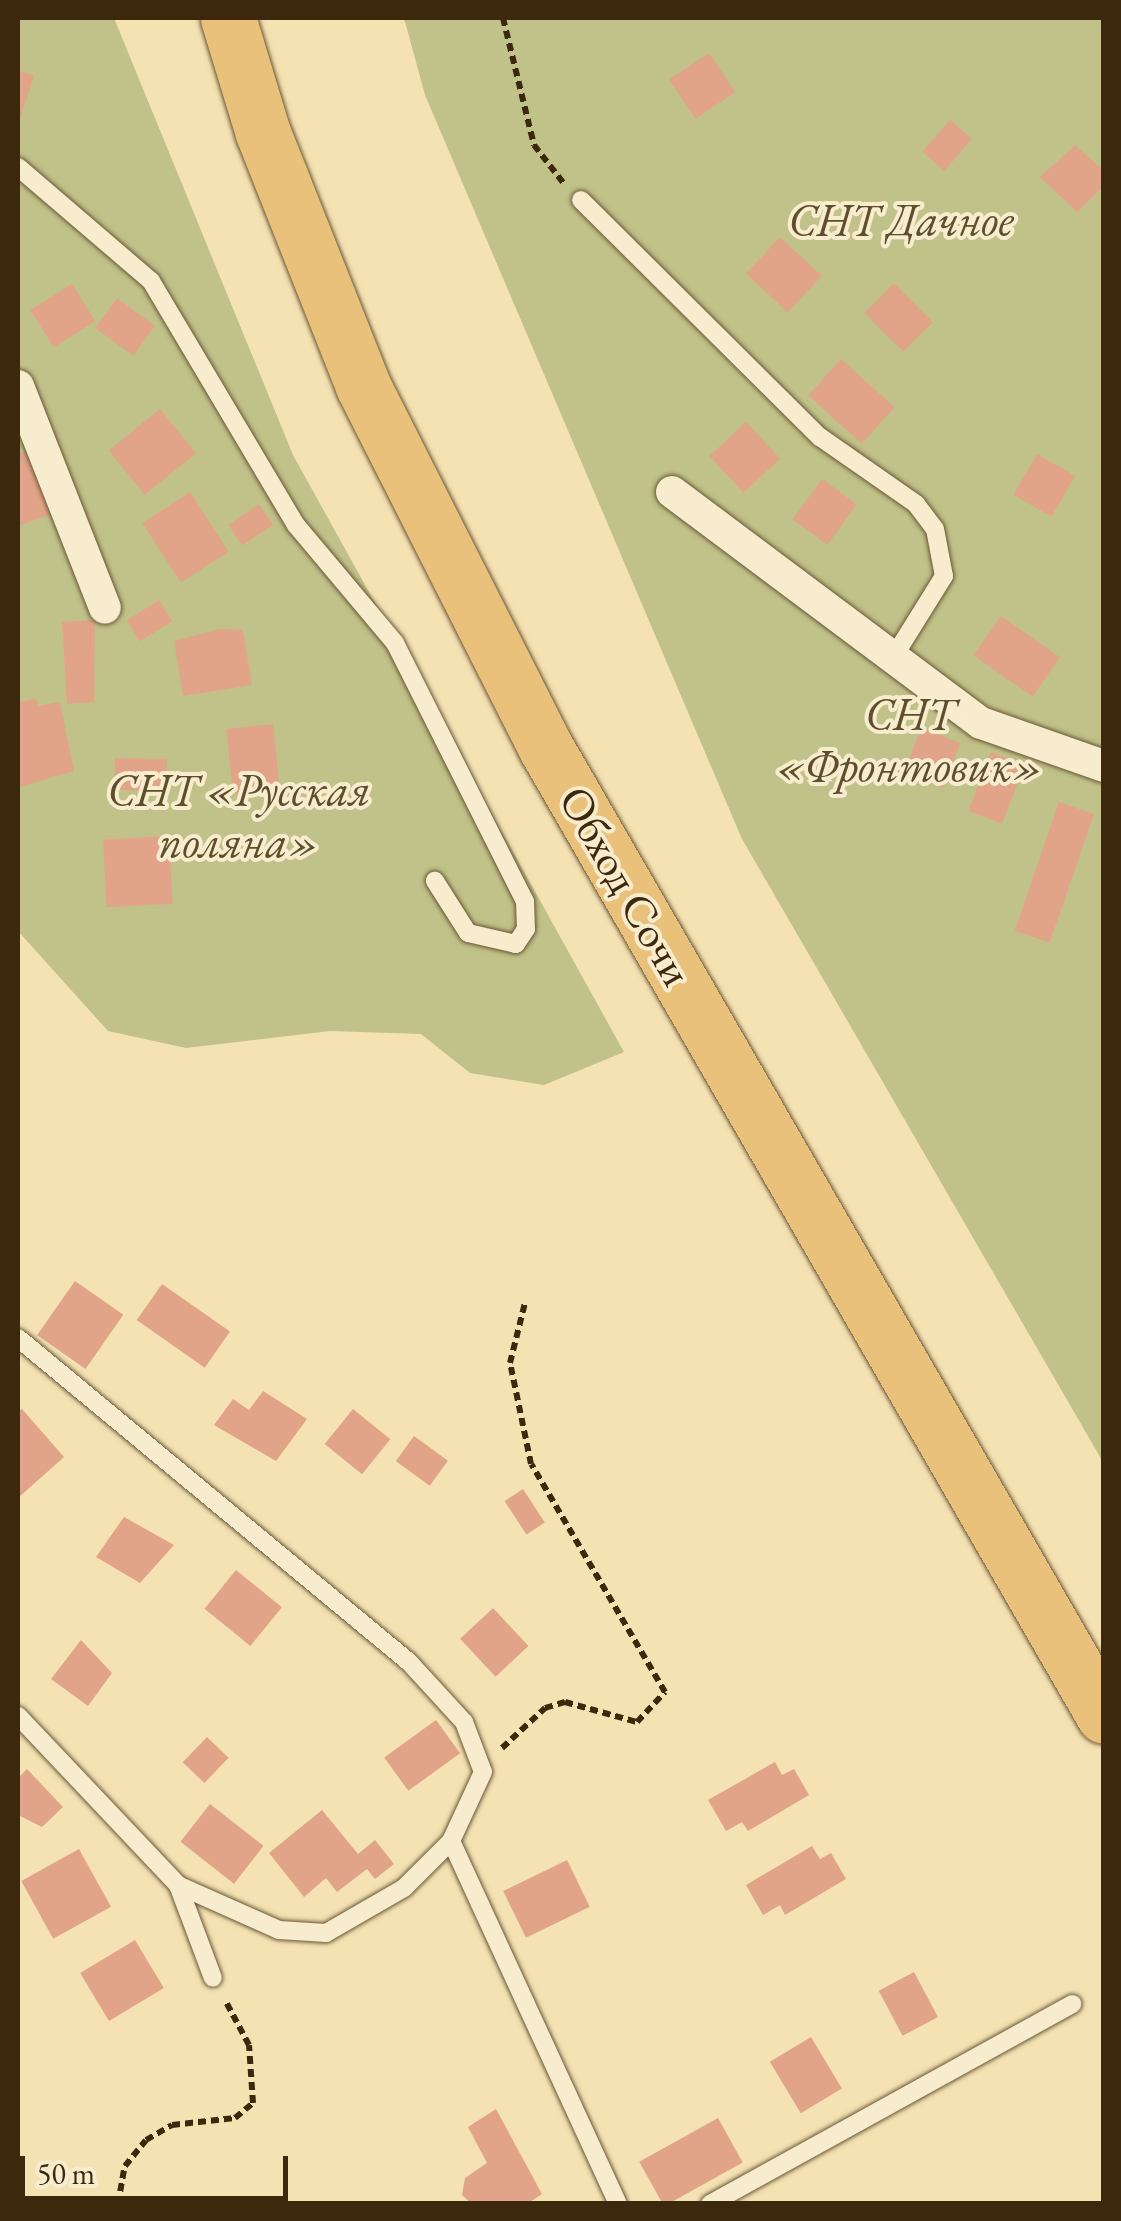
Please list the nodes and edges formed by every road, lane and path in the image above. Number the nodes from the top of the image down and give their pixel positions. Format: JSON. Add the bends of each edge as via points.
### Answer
{"nodes":[{"id":1,"x":228,"y":18,"type":"edge"},
{"id":2,"x":503,"y":18,"type":"edge"},
{"id":3,"x":19,"y":168,"type":"edge"},
{"id":4,"x":581,"y":200,"type":"joint"},
{"id":5,"x":18,"y":386,"type":"edge"},
{"id":6,"x":672,"y":492,"type":"dead end"},
{"id":7,"x":105,"y":608,"type":"dead end"},
{"id":8,"x":896,"y":653,"type":"junction"},
{"id":9,"x":1104,"y":766,"type":"edge"},
{"id":10,"x":435,"y":881,"type":"dead end"},
{"id":11,"x":525,"y":1304,"type":"dead end"},
{"id":12,"x":18,"y":1338,"type":"edge"},
{"id":13,"x":18,"y":1716,"type":"edge"},
{"id":14,"x":1104,"y":1716,"type":"edge"},
{"id":15,"x":483,"y":1772,"type":"junction"},
{"id":16,"x":451,"y":1842,"type":"junction"},
{"id":17,"x":178,"y":1885,"type":"junction"},
{"id":18,"x":213,"y":1978,"type":"joint"},
{"id":19,"x":1073,"y":2004,"type":"dead end"},
{"id":20,"x":118,"y":2204,"type":"edge"},
{"id":21,"x":618,"y":2204,"type":"edge"},
{"id":22,"x":710,"y":2204,"type":"edge"}],
"edges":[{"from":1,"to":14,"type":"highway","name":"Обход Сочи","via":[[262,133],[362,386],[546,748]]},
{"from":2,"to":4,"type":"path","via":[[534,145]]},
{"from":3,"to":10,"type":"lane","via":[[151,281],[296,526],[396,643],[525,901],[526,929],[516,944],[468,933]]},
{"from":4,"to":8,"type":"lane","via":[[820,437],[916,504],[935,530],[944,576]]},
{"from":5,"to":7,"type":"street"},
{"from":6,"to":8,"type":"street"},
{"from":8,"to":9,"type":"street","via":[[981,723]]},
{"from":11,"to":15,"type":"path","via":[[510,1363],[531,1464],[665,1692],[656,1711],[637,1722],[566,1702],[545,1708]]},
{"from":12,"to":15,"type":"lane","via":[[409,1662],[464,1722]]},
{"from":13,"to":17,"type":"lane"},
{"from":15,"to":16,"type":"lane"},
{"from":16,"to":17,"type":"lane","via":[[404,1888],[326,1933],[279,1930]]},
{"from":16,"to":21,"type":"lane"},
{"from":17,"to":18,"type":"lane"},
{"from":18,"to":20,"type":"path","via":[[249,2045],[252,2103],[236,2118],[172,2126],[146,2140],[125,2166]]},
{"from":19,"to":22,"type":"lane"}]}
